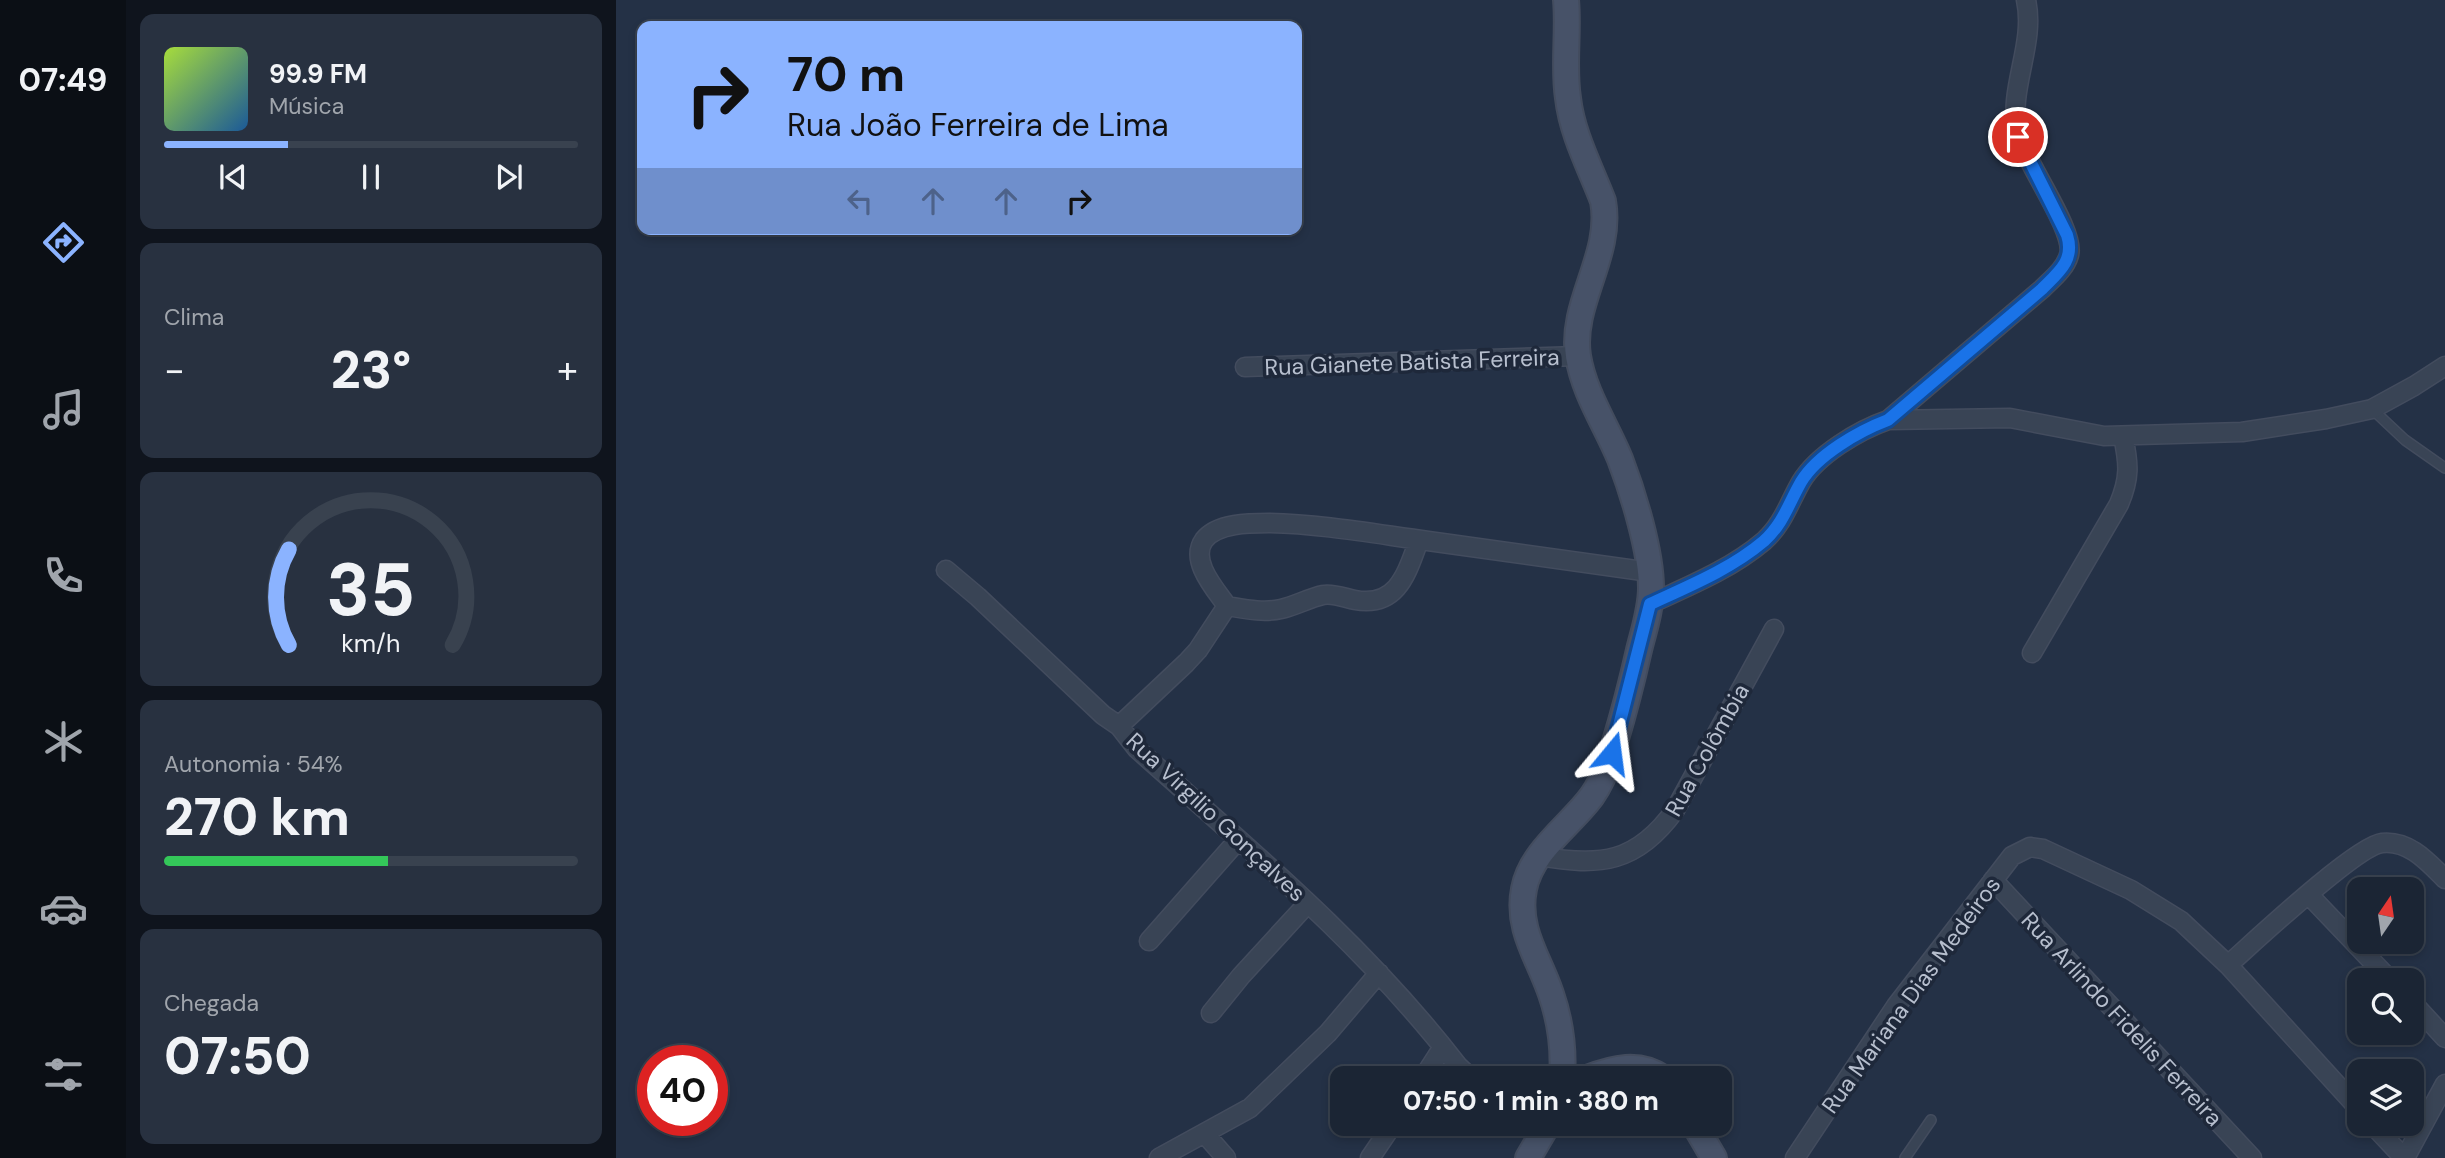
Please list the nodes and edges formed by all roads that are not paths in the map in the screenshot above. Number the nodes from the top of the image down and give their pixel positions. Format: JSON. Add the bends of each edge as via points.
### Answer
{"nodes":[{"id":1,"x":1566,"y":0,"type":"edge"},
{"id":2,"x":2026,"y":0,"type":"edge"},
{"id":3,"x":1578,"y":356,"type":"junction"},
{"id":4,"x":2445,"y":366,"type":"edge"},
{"id":5,"x":1245,"y":367,"type":"dead end"},
{"id":6,"x":2372,"y":409,"type":"junction"},
{"id":7,"x":1888,"y":420,"type":"junction"},
{"id":8,"x":2123,"y":436,"type":"junction"},
{"id":9,"x":2445,"y":468,"type":"edge"},
{"id":10,"x":1419,"y":540,"type":"junction"},
{"id":11,"x":946,"y":570,"type":"dead end"},
{"id":12,"x":1650,"y":572,"type":"junction"},
{"id":13,"x":1650,"y":604,"type":"junction"},
{"id":14,"x":1227,"y":606,"type":"junction"},
{"id":15,"x":1774,"y":629,"type":"dead end"},
{"id":16,"x":2032,"y":653,"type":"dead end"},
{"id":17,"x":1119,"y":726,"type":"junction"},
{"id":18,"x":1238,"y":839,"type":"junction"},
{"id":19,"x":1539,"y":856,"type":"junction"},
{"id":20,"x":2445,"y":879,"type":"edge"},
{"id":21,"x":1993,"y":880,"type":"junction"},
{"id":22,"x":2309,"y":895,"type":"junction"},
{"id":23,"x":1308,"y":903,"type":"junction"},
{"id":24,"x":1149,"y":941,"type":"dead end"},
{"id":25,"x":2228,"y":965,"type":"junction"},
{"id":26,"x":2379,"y":968,"type":"edge"},
{"id":27,"x":1379,"y":973,"type":"junction"},
{"id":28,"x":1211,"y":1013,"type":"dead end"},
{"id":29,"x":2424,"y":1015,"type":"edge"},
{"id":30,"x":2445,"y":1038,"type":"edge"},
{"id":31,"x":1443,"y":1047,"type":"junction"},
{"id":32,"x":1431,"y":1066,"type":"edge"},
{"id":33,"x":1458,"y":1066,"type":"edge"},
{"id":34,"x":1562,"y":1066,"type":"edge"},
{"id":35,"x":2445,"y":1084,"type":"edge"},
{"id":36,"x":2347,"y":1096,"type":"edge"},
{"id":37,"x":1931,"y":1120,"type":"dead end"},
{"id":38,"x":1205,"y":1134,"type":"junction"},
{"id":39,"x":1385,"y":1136,"type":"edge"},
{"id":40,"x":1541,"y":1136,"type":"edge"},
{"id":41,"x":1701,"y":1136,"type":"edge"},
{"id":42,"x":2383,"y":1136,"type":"edge"},
{"id":43,"x":1158,"y":1158,"type":"edge"},
{"id":44,"x":1226,"y":1158,"type":"edge"},
{"id":45,"x":1370,"y":1158,"type":"edge"},
{"id":46,"x":1528,"y":1158,"type":"edge"},
{"id":47,"x":1714,"y":1158,"type":"edge"},
{"id":48,"x":1795,"y":1158,"type":"edge"},
{"id":49,"x":1905,"y":1158,"type":"edge"},
{"id":50,"x":2252,"y":1158,"type":"edge"},
{"id":51,"x":2404,"y":1158,"type":"edge"}],
"edges":[{"from":1,"to":3,"type":"street","via":[[1571,117],[1605,212],[1598,258],[1579,321]]},
{"from":2,"to":7,"type":"street","via":[[2028,27],[2016,111],[2018,137],[2067,235],[2067,261],[2042,289]]},
{"from":3,"to":5,"type":"street","name":"Rua Gianete Batista Ferreira"},
{"from":3,"to":12,"type":"street","via":[[1628,483]]},
{"from":4,"to":6,"type":"street"},
{"from":6,"to":8,"type":"street","via":[[2242,432]]},
{"from":6,"to":9,"type":"lane"},
{"from":7,"to":8,"type":"street","via":[[2010,418],[2084,434]]},
{"from":7,"to":13,"type":"street","via":[[1818,461],[1763,542],[1701,581]]},
{"from":8,"to":16,"type":"street","via":[[2128,476],[2119,504]]},
{"from":10,"to":12,"type":"street"},
{"from":10,"to":14,"type":"street","via":[[1402,582],[1378,600],[1328,595],[1279,610]]},
{"from":10,"to":14,"type":"street","via":[[1270,523],[1216,531],[1203,542],[1200,558]]},
{"from":11,"to":17,"type":"street","name":"Rua Virgilio Gonçalves"},
{"from":12,"to":13,"type":"street"},
{"from":13,"to":19,"type":"street","via":[[1601,784]]},
{"from":14,"to":17,"type":"street","via":[[1198,650]]},
{"from":15,"to":19,"type":"street","name":"Rua Colômbia","via":[[1675,810],[1654,836],[1632,850],[1594,862]]},
{"from":17,"to":18,"type":"street","name":"Rua Virgilio Gonçalves","via":[[1137,750]]},
{"from":18,"to":23,"type":"street","name":"Rua Virgilio Gonçalves"},
{"from":18,"to":24,"type":"street"},
{"from":19,"to":34,"type":"street","via":[[1524,889],[1523,924],[1555,1006]]},
{"from":20,"to":22,"type":"street","via":[[2418,854],[2381,843],[2360,853]]},
{"from":21,"to":25,"type":"street","name":"Rua Mariana Dias Medeiros","via":[[2012,856],[2030,847],[2043,849],[2167,910]]},
{"from":21,"to":48,"type":"street","name":"Rua Mariana Dias Medeiros","via":[[1896,1006]]},
{"from":21,"to":50,"type":"street","name":"Rua Arlindo Fidelis Ferreira"},
{"from":22,"to":25,"type":"street"},
{"from":22,"to":26,"type":"street"},
{"from":23,"to":27,"type":"street","name":"Rua Virgilio Gonçalves"},
{"from":23,"to":28,"type":"street"},
{"from":25,"to":36,"type":"street","name":"Rua Mariana Dias Medeiros"},
{"from":27,"to":31,"type":"street","name":"Rua Virgilio Gonçalves"},
{"from":27,"to":38,"type":"street","via":[[1328,1033],[1250,1108]]},
{"from":29,"to":30,"type":"street"},
{"from":31,"to":32,"type":"street"},
{"from":31,"to":33,"type":"street","name":"Rua Virgilio Gonçalves"},
{"from":35,"to":51,"type":"street"},
{"from":37,"to":49,"type":"lane"},
{"from":38,"to":43,"type":"street"},
{"from":38,"to":44,"type":"street"},
{"from":39,"to":45,"type":"street"},
{"from":40,"to":46,"type":"street"},
{"from":41,"to":47,"type":"street"},
{"from":42,"to":51,"type":"street"}]}
